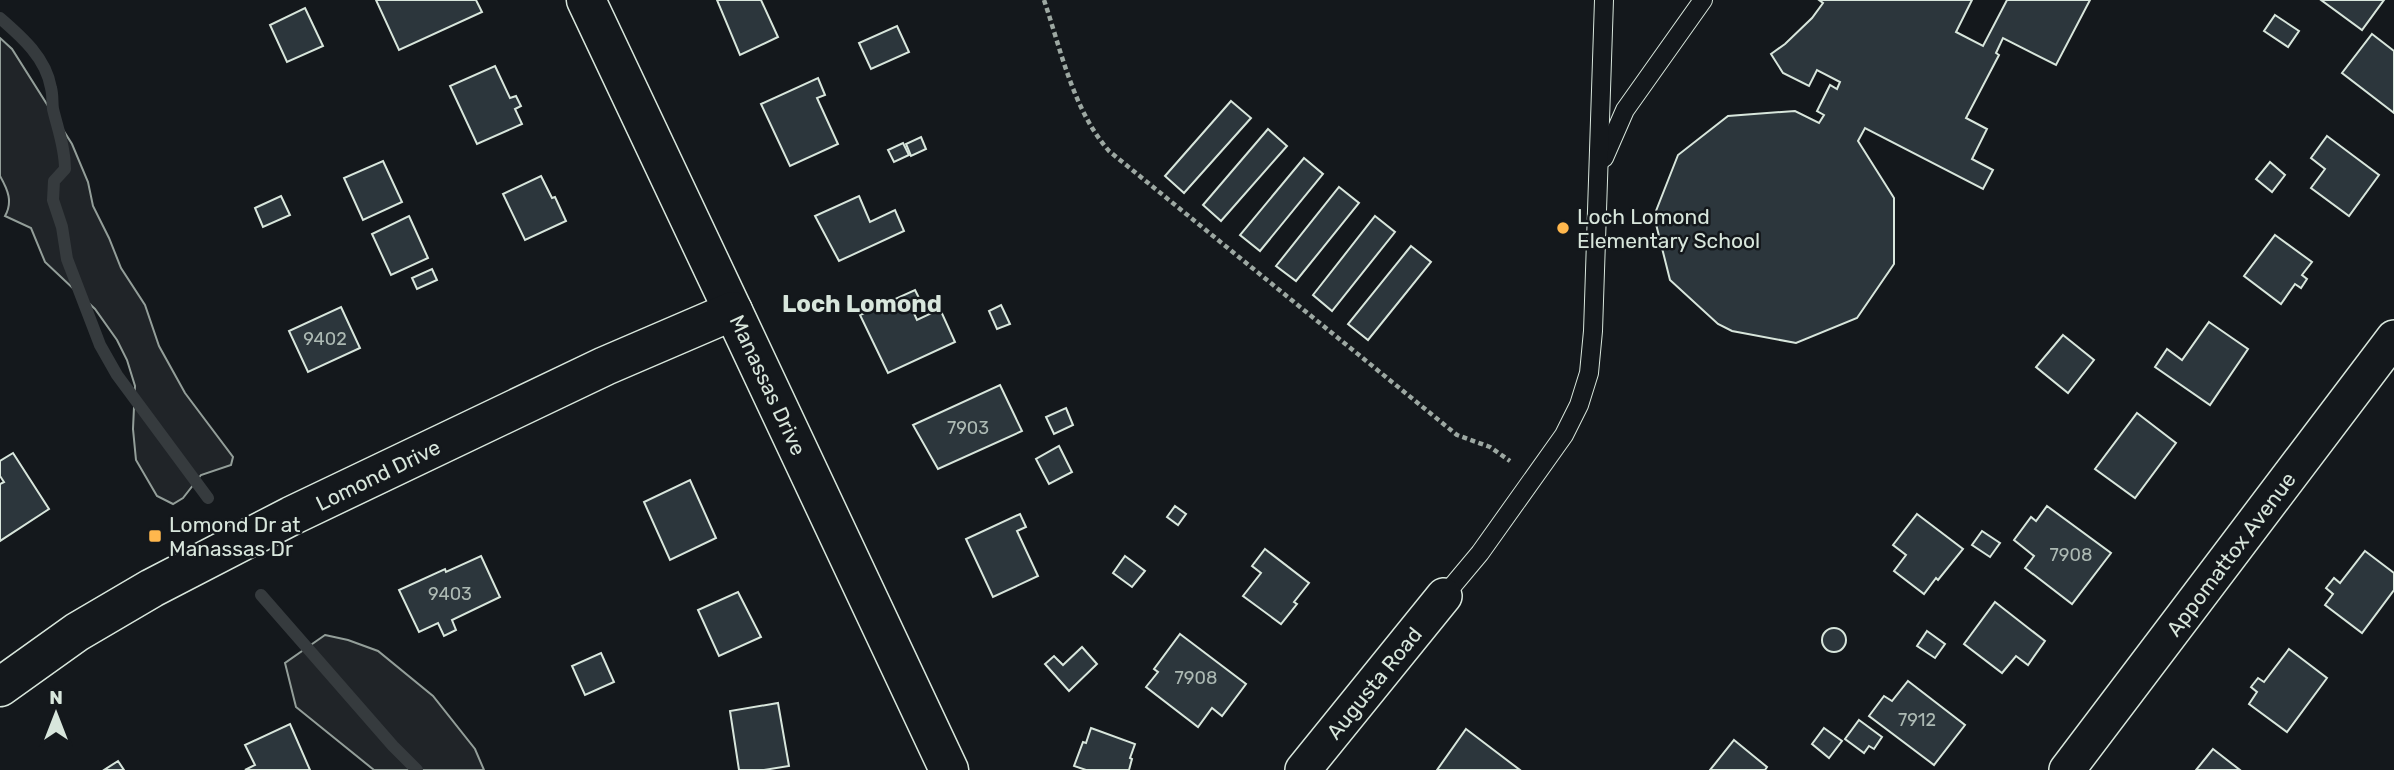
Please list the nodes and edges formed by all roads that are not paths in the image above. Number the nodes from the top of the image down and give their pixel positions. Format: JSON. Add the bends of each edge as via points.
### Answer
{"nodes":[{"id":1,"x":586,"y":0,"type":"edge"},
{"id":2,"x":1604,"y":0,"type":"edge"},
{"id":3,"x":1703,"y":0,"type":"edge"},
{"id":4,"x":1598,"y":174,"type":"junction"},
{"id":5,"x":733,"y":311,"type":"junction"},
{"id":6,"x":2394,"y":338,"type":"edge"},
{"id":7,"x":1444,"y":596,"type":"joint"},
{"id":8,"x":0,"y":687,"type":"edge"},
{"id":9,"x":949,"y":770,"type":"edge"},
{"id":10,"x":1304,"y":770,"type":"edge"},
{"id":11,"x":2067,"y":770,"type":"edge"}],
"edges":[{"from":1,"to":5,"type":"main road","name":"Manassas Drive"},
{"from":2,"to":4,"type":"lane"},
{"from":3,"to":4,"type":"lane","via":[[1625,110]]},
{"from":4,"to":7,"type":"lane","via":[[1594,331],[1590,373],[1579,405],[1564,435]]},
{"from":5,"to":8,"type":"main road","name":"Lomond Drive","via":[[605,366],[291,516],[77,632]]},
{"from":5,"to":9,"type":"main road","name":"Manassas Drive"},
{"from":6,"to":11,"type":"street","name":"Appomattox Avenue"},
{"from":7,"to":10,"type":"street","name":"Augusta Road"}]}
